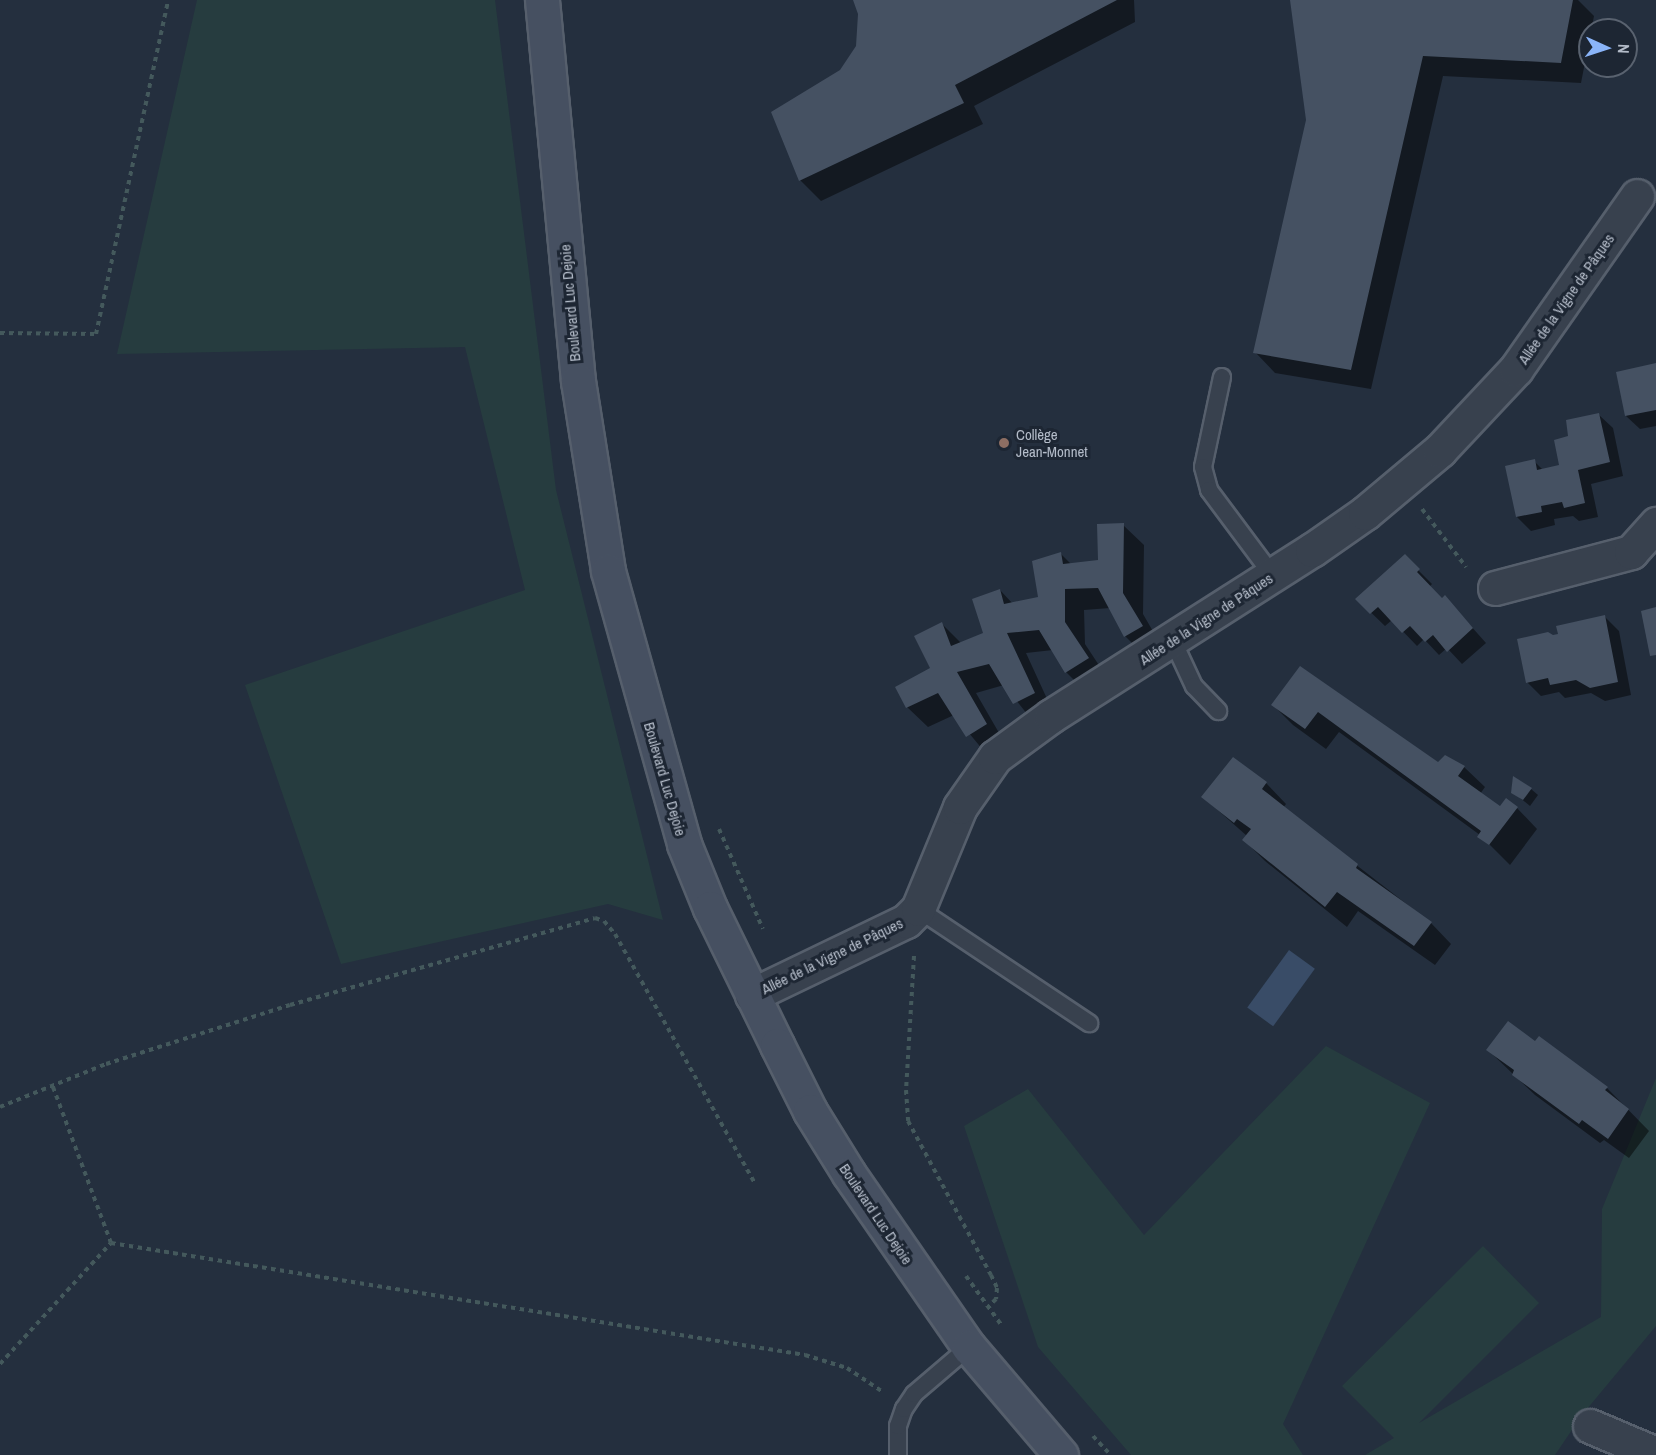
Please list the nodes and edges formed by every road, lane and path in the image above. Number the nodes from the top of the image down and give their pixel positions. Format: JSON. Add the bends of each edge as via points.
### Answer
{"nodes":[{"id":1,"x":168,"y":0,"type":"edge"},
{"id":2,"x":542,"y":0,"type":"edge"},
{"id":3,"x":1637,"y":196,"type":"dead end"},
{"id":4,"x":0,"y":333,"type":"edge"},
{"id":5,"x":1222,"y":377,"type":"dead end"},
{"id":6,"x":1402,"y":482,"type":"junction"},
{"id":7,"x":1656,"y":524,"type":"edge"},
{"id":8,"x":1272,"y":576,"type":"junction"},
{"id":9,"x":1495,"y":588,"type":"joint"},
{"id":10,"x":1173,"y":641,"type":"junction"},
{"id":11,"x":1218,"y":711,"type":"dead end"},
{"id":12,"x":717,"y":824,"type":"dead end"},
{"id":13,"x":912,"y":915,"type":"junction"},
{"id":14,"x":766,"y":937,"type":"dead end"},
{"id":15,"x":752,"y":995,"type":"junction"},
{"id":16,"x":1089,"y":1023,"type":"dead end"},
{"id":17,"x":53,"y":1087,"type":"junction"},
{"id":18,"x":0,"y":1107,"type":"edge"},
{"id":19,"x":754,"y":1182,"type":"dead end"},
{"id":20,"x":111,"y":1243,"type":"junction"},
{"id":21,"x":958,"y":1266,"type":"dead end"},
{"id":22,"x":988,"y":1306,"type":"junction"},
{"id":23,"x":1009,"y":1336,"type":"dead end"},
{"id":24,"x":969,"y":1347,"type":"junction"},
{"id":25,"x":0,"y":1364,"type":"edge"},
{"id":26,"x":904,"y":1410,"type":"junction"},
{"id":27,"x":1590,"y":1426,"type":"dead end"},
{"id":28,"x":1087,"y":1429,"type":"dead end"},
{"id":29,"x":1656,"y":1454,"type":"edge"},
{"id":30,"x":898,"y":1455,"type":"edge"},
{"id":31,"x":1061,"y":1455,"type":"edge"},
{"id":32,"x":1111,"y":1455,"type":"edge"}],
"edges":[{"from":1,"to":4,"type":"path","via":[[96,334]]},
{"from":2,"to":15,"type":"main road","name":"Boulevard Luc Dejoie","via":[[578,381],[608,571],[684,844]]},
{"from":3,"to":6,"type":"street","name":"Allée de la Vigne de Pâques","via":[[1516,369],[1440,450]]},
{"from":5,"to":8,"type":"lane","via":[[1203,467],[1209,490]]},
{"from":6,"to":8,"type":"street","name":"Allée de la Vigne de Pâques","via":[[1365,513]]},
{"from":6,"to":9,"type":"path","via":[[1475,580]]},
{"from":7,"to":9,"type":"street","via":[[1631,552]]},
{"from":8,"to":10,"type":"street","name":"Allée de la Vigne de Pâques"},
{"from":10,"to":11,"type":"lane","via":[[1194,686]]},
{"from":10,"to":13,"type":"street","name":"Allée de la Vigne de Pâques","via":[[1051,716],[995,757],[960,807]]},
{"from":12,"to":14,"type":"path"},
{"from":13,"to":15,"type":"street","name":"Allée de la Vigne de Pâques"},
{"from":13,"to":16,"type":"lane"},
{"from":13,"to":22,"type":"path","via":[[915,945],[906,1090],[908,1121],[997,1288],[996,1299]]},
{"from":15,"to":24,"type":"main road","name":"Boulevard Luc Dejoie","via":[[810,1111],[843,1165]]},
{"from":17,"to":18,"type":"path"},
{"from":17,"to":19,"type":"path","via":[[105,1064],[290,1005],[595,918],[604,921],[615,934]]},
{"from":17,"to":20,"type":"path"},
{"from":20,"to":25,"type":"path"},
{"from":20,"to":26,"type":"path","via":[[805,1355],[848,1368]]},
{"from":21,"to":22,"type":"path"},
{"from":22,"to":23,"type":"path"},
{"from":24,"to":26,"type":"lane","via":[[914,1394]]},
{"from":24,"to":31,"type":"main road","name":"Boulevard Luc Dejoie"},
{"from":26,"to":30,"type":"lane","via":[[898,1426]]},
{"from":27,"to":29,"type":"street"},
{"from":28,"to":32,"type":"path"}]}
